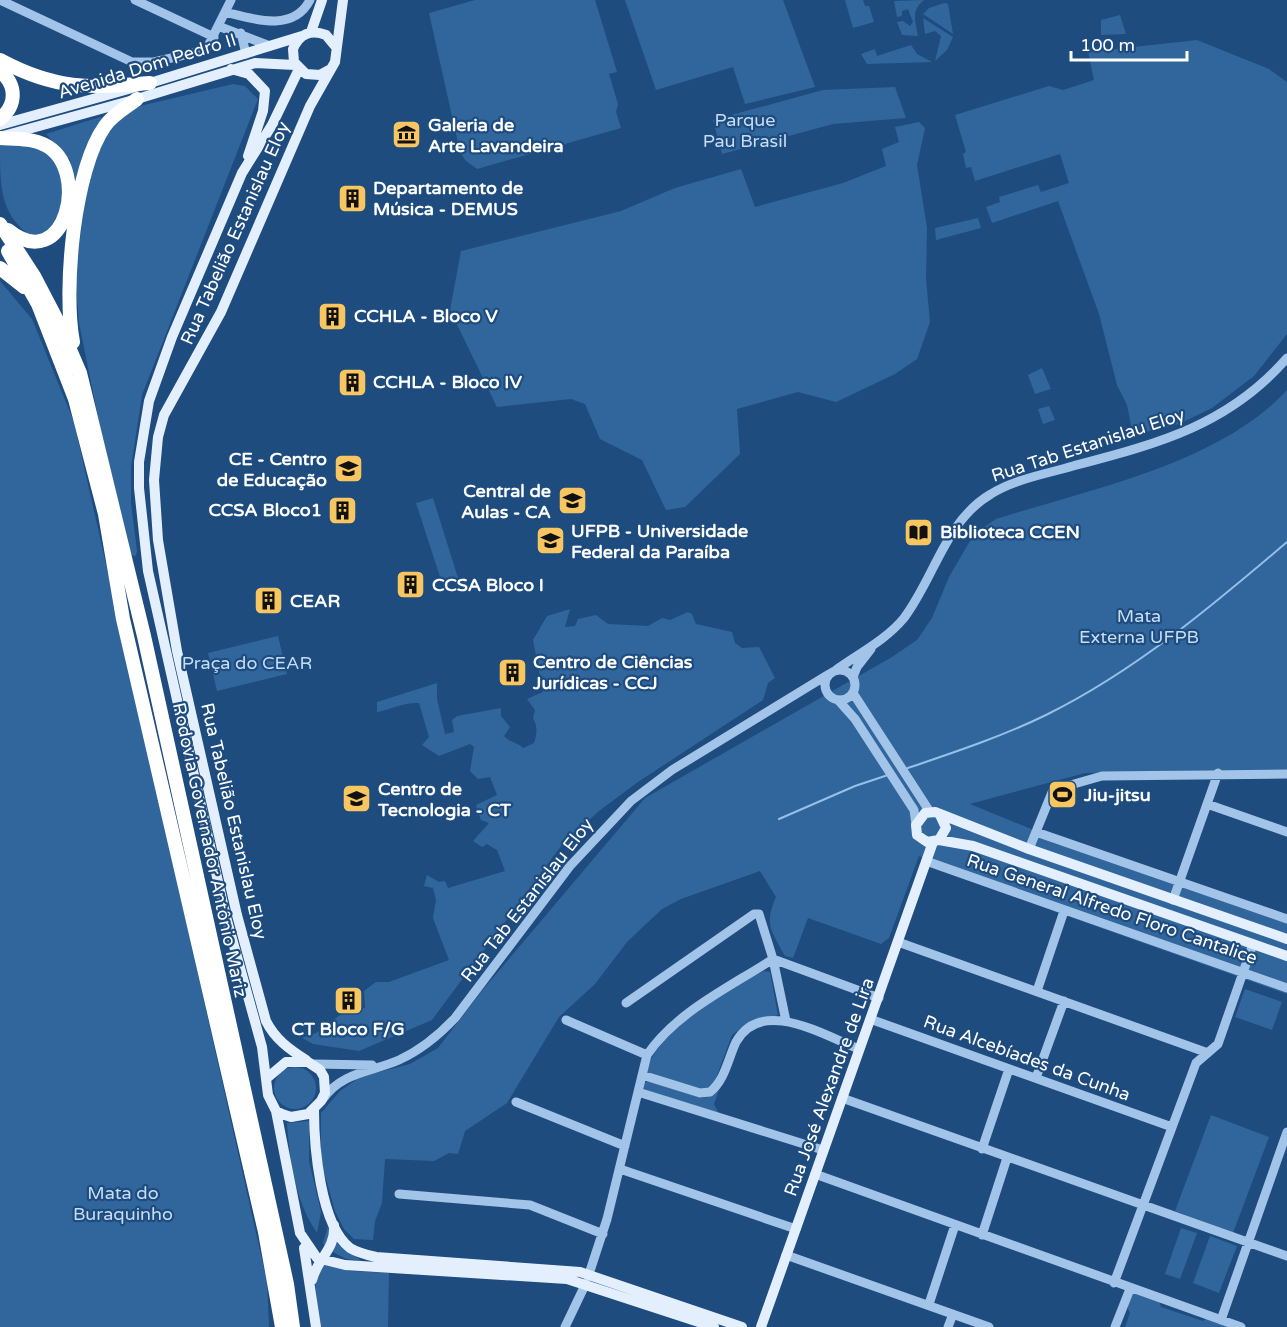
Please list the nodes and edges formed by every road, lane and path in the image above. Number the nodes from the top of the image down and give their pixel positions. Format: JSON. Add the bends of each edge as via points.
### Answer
{"nodes":[{"id":1,"x":0,"y":0,"type":"edge"},
{"id":2,"x":135,"y":0,"type":"edge"},
{"id":3,"x":231,"y":0,"type":"edge"},
{"id":4,"x":310,"y":0,"type":"edge"},
{"id":5,"x":322,"y":0,"type":"edge"},
{"id":6,"x":343,"y":0,"type":"edge"},
{"id":7,"x":21,"y":5,"type":"edge"},
{"id":8,"x":225,"y":12,"type":"junction"},
{"id":9,"x":218,"y":26,"type":"junction"},
{"id":10,"x":241,"y":33,"type":"junction"},
{"id":11,"x":306,"y":34,"type":"junction"},
{"id":12,"x":214,"y":37,"type":"junction"},
{"id":13,"x":270,"y":46,"type":"junction"},
{"id":14,"x":336,"y":47,"type":"junction"},
{"id":15,"x":246,"y":54,"type":"junction"},
{"id":16,"x":0,"y":60,"type":"edge"},
{"id":17,"x":297,"y":67,"type":"junction"},
{"id":18,"x":332,"y":68,"type":"junction"},
{"id":19,"x":231,"y":69,"type":"junction"},
{"id":20,"x":0,"y":71,"type":"edge"},
{"id":21,"x":150,"y":83,"type":"junction"},
{"id":22,"x":137,"y":99,"type":"junction"},
{"id":23,"x":0,"y":119,"type":"edge"},
{"id":24,"x":0,"y":125,"type":"edge"},
{"id":25,"x":0,"y":137,"type":"edge"},
{"id":26,"x":242,"y":173,"type":"junction"},
{"id":27,"x":0,"y":224,"type":"edge"},
{"id":28,"x":0,"y":240,"type":"edge"},
{"id":29,"x":0,"y":268,"type":"edge"},
{"id":30,"x":38,"y":304,"type":"junction"},
{"id":31,"x":1287,"y":358,"type":"edge"},
{"id":32,"x":80,"y":373,"type":"junction"},
{"id":33,"x":878,"y":642,"type":"junction"},
{"id":34,"x":832,"y":672,"type":"junction"},
{"id":35,"x":853,"y":677,"type":"junction"},
{"id":36,"x":825,"y":689,"type":"junction"},
{"id":37,"x":795,"y":693,"type":"junction"},
{"id":38,"x":853,"y":693,"type":"junction"},
{"id":39,"x":838,"y":700,"type":"junction"},
{"id":40,"x":1218,"y":773,"type":"junction"},
{"id":41,"x":1287,"y":774,"type":"edge"},
{"id":42,"x":1207,"y":804,"type":"junction"},
{"id":43,"x":935,"y":813,"type":"junction"},
{"id":44,"x":1036,"y":832,"type":"junction"},
{"id":45,"x":1287,"y":832,"type":"edge"},
{"id":46,"x":918,"y":833,"type":"junction"},
{"id":47,"x":936,"y":841,"type":"junction"},
{"id":48,"x":1029,"y":849,"type":"junction"},
{"id":49,"x":926,"y":859,"type":"junction"},
{"id":50,"x":1101,"y":874,"type":"junction"},
{"id":51,"x":1180,"y":881,"type":"junction"},
{"id":52,"x":1095,"y":890,"type":"junction"},
{"id":53,"x":1173,"y":900,"type":"junction"},
{"id":54,"x":1064,"y":911,"type":"junction"},
{"id":55,"x":1287,"y":919,"type":"edge"},
{"id":56,"x":1287,"y":939,"type":"edge"},
{"id":57,"x":898,"y":942,"type":"junction"},
{"id":58,"x":1253,"y":944,"type":"junction"},
{"id":59,"x":1287,"y":956,"type":"edge"},
{"id":60,"x":774,"y":959,"type":"junction"},
{"id":61,"x":1242,"y":973,"type":"junction"},
{"id":62,"x":1287,"y":988,"type":"edge"},
{"id":63,"x":1037,"y":991,"type":"junction"},
{"id":64,"x":879,"y":998,"type":"junction"},
{"id":65,"x":1064,"y":1000,"type":"junction"},
{"id":66,"x":626,"y":1003,"type":"dead end"},
{"id":67,"x":870,"y":1019,"type":"junction"},
{"id":68,"x":566,"y":1020,"type":"dead end"},
{"id":69,"x":786,"y":1021,"type":"junction"},
{"id":70,"x":859,"y":1049,"type":"junction"},
{"id":71,"x":1208,"y":1053,"type":"junction"},
{"id":72,"x":647,"y":1055,"type":"junction"},
{"id":73,"x":311,"y":1063,"type":"junction"},
{"id":74,"x":377,"y":1065,"type":"junction"},
{"id":75,"x":1009,"y":1069,"type":"junction"},
{"id":76,"x":642,"y":1075,"type":"junction"},
{"id":77,"x":267,"y":1078,"type":"junction"},
{"id":78,"x":1036,"y":1078,"type":"junction"},
{"id":79,"x":638,"y":1092,"type":"junction"},
{"id":80,"x":842,"y":1098,"type":"junction"},
{"id":81,"x":321,"y":1101,"type":"junction"},
{"id":82,"x":516,"y":1102,"type":"dead end"},
{"id":83,"x":314,"y":1110,"type":"junction"},
{"id":84,"x":276,"y":1111,"type":"junction"},
{"id":85,"x":1172,"y":1127,"type":"junction"},
{"id":86,"x":1287,"y":1132,"type":"edge"},
{"id":87,"x":625,"y":1146,"type":"junction"},
{"id":88,"x":982,"y":1149,"type":"junction"},
{"id":89,"x":824,"y":1150,"type":"junction"},
{"id":90,"x":1007,"y":1158,"type":"junction"},
{"id":91,"x":1276,"y":1163,"type":"junction"},
{"id":92,"x":1287,"y":1166,"type":"edge"},
{"id":93,"x":620,"y":1169,"type":"junction"},
{"id":94,"x":815,"y":1174,"type":"junction"},
{"id":95,"x":399,"y":1194,"type":"dead end"},
{"id":96,"x":1142,"y":1206,"type":"junction"},
{"id":97,"x":334,"y":1225,"type":"junction"},
{"id":98,"x":955,"y":1225,"type":"junction"},
{"id":99,"x":796,"y":1229,"type":"junction"},
{"id":100,"x":300,"y":1233,"type":"junction"},
{"id":101,"x":603,"y":1234,"type":"junction"},
{"id":102,"x":982,"y":1235,"type":"junction"},
{"id":103,"x":1247,"y":1242,"type":"junction"},
{"id":104,"x":786,"y":1255,"type":"junction"},
{"id":105,"x":1287,"y":1256,"type":"edge"},
{"id":106,"x":322,"y":1260,"type":"junction"},
{"id":107,"x":588,"y":1278,"type":"junction"},
{"id":108,"x":311,"y":1283,"type":"junction"},
{"id":109,"x":1114,"y":1283,"type":"junction"},
{"id":110,"x":1130,"y":1288,"type":"junction"},
{"id":111,"x":928,"y":1305,"type":"junction"},
{"id":112,"x":953,"y":1314,"type":"junction"},
{"id":113,"x":1221,"y":1320,"type":"junction"},
{"id":114,"x":282,"y":1327,"type":"edge"},
{"id":115,"x":293,"y":1327,"type":"edge"},
{"id":116,"x":316,"y":1327,"type":"edge"},
{"id":117,"x":565,"y":1327,"type":"edge"},
{"id":118,"x":714,"y":1327,"type":"edge"},
{"id":119,"x":742,"y":1327,"type":"edge"},
{"id":120,"x":761,"y":1327,"type":"edge"},
{"id":121,"x":948,"y":1327,"type":"edge"},
{"id":122,"x":989,"y":1327,"type":"edge"},
{"id":123,"x":1115,"y":1327,"type":"edge"},
{"id":124,"x":1241,"y":1327,"type":"edge"}],
"edges":[{"from":1,"to":7,"type":"street"},
{"from":2,"to":12,"type":"street"},
{"from":3,"to":8,"type":"street"},
{"from":4,"to":8,"type":"street","via":[[297,16],[274,21]]},
{"from":5,"to":11,"type":"main road"},
{"from":6,"to":14,"type":"main road"},
{"from":7,"to":12,"type":"street","via":[[132,62],[200,53]]},
{"from":8,"to":9,"type":"street"},
{"from":9,"to":10,"type":"street"},
{"from":9,"to":12,"type":"street"},
{"from":10,"to":13,"type":"street"},
{"from":10,"to":15,"type":"street"},
{"from":11,"to":13,"type":"main road","name":"Avenida Dom Pedro II"},
{"from":11,"to":14,"type":"main road","via":[[326,35]]},
{"from":11,"to":17,"type":"main road","via":[[293,49]]},
{"from":13,"to":15,"type":"main road","name":"Avenida Dom Pedro II"},
{"from":14,"to":18,"type":"main road"},
{"from":15,"to":21,"type":"main road","name":"Avenida Dom Pedro II"},
{"from":16,"to":21,"type":"highway","via":[[39,79],[71,86]]},
{"from":17,"to":18,"type":"main road","via":[[312,76]]},
{"from":17,"to":19,"type":"main road","name":"Avenida Dom Pedro II","via":[[266,62]]},
{"from":17,"to":26,"type":"main road","name":"Rua Tabelião Estanislau Eloy","via":[[272,126]]},
{"from":18,"to":73,"type":"main road","name":"Rua Tabelião Estanislau Eloy","via":[[310,106],[221,312],[165,415],[158,437],[154,480],[158,540],[177,651],[240,926],[272,1033]]},
{"from":19,"to":22,"type":"main road","name":"Avenida Dom Pedro II"},
{"from":19,"to":26,"type":"main road","via":[[249,74],[265,91],[263,111]]},
{"from":20,"to":23,"type":"highway","via":[[13,91],[11,106]]},
{"from":21,"to":24,"type":"main road","name":"Avenida Dom Pedro II"},
{"from":22,"to":25,"type":"main road","name":"Avenida Dom Pedro II"},
{"from":22,"to":32,"type":"highway","via":[[106,123],[93,144],[81,189],[68,316]]},
{"from":25,"to":27,"type":"highway","via":[[37,142],[52,149],[63,164],[69,191],[62,224],[53,236],[28,241]]},
{"from":26,"to":77,"type":"main road","name":"Rua Tabelião Estanislau Eloy","via":[[149,401],[139,488],[148,571],[226,917]]},
{"from":27,"to":32,"type":"highway","name":"Rodovia Governador Antônio Mariz","via":[[34,276]]},
{"from":28,"to":30,"type":"highway","name":"Rodovia Governador Antônio Mariz"},
{"from":29,"to":30,"type":"highway","via":[[16,278]]},
{"from":30,"to":114,"type":"highway","name":"Rodovia Governador Antônio Mariz","via":[[68,378],[105,514],[123,619],[265,1232]]},
{"from":31,"to":33,"type":"street","name":"Rua Tab Estanislau Eloy","via":[[1246,397],[1190,430],[1010,484],[974,504],[952,532],[903,618]]},
{"from":32,"to":115,"type":"highway","name":"Rodovia Governador Antônio Mariz","via":[[144,636],[287,1284]]},
{"from":33,"to":34,"type":"street","name":"Rua Tab Estanislau Eloy"},
{"from":33,"to":35,"type":"street","name":"Rua Tab Estanislau Eloy"},
{"from":34,"to":35,"type":"street","via":[[844,670]]},
{"from":34,"to":36,"type":"street","via":[[825,681]]},
{"from":34,"to":37,"type":"street","name":"Rua Tab Estanislau Eloy"},
{"from":35,"to":38,"type":"street"},
{"from":36,"to":37,"type":"street","name":"Rua Tab Estanislau Eloy"},
{"from":36,"to":39,"type":"street"},
{"from":37,"to":74,"type":"street","name":"Rua Tab Estanislau Eloy","via":[[672,770],[631,801],[570,866],[455,1018],[418,1050]]},
{"from":38,"to":39,"type":"street"},
{"from":38,"to":43,"type":"street","via":[[918,797]]},
{"from":39,"to":46,"type":"street","via":[[855,719],[914,810]]},
{"from":40,"to":41,"type":"street"},
{"from":40,"to":42,"type":"street"},
{"from":40,"to":44,"type":"street","via":[[1102,776],[1053,790]]},
{"from":42,"to":45,"type":"street"},
{"from":42,"to":51,"type":"street"},
{"from":43,"to":46,"type":"main road","via":[[920,816]]},
{"from":43,"to":47,"type":"main road","via":[[946,828]]},
{"from":43,"to":48,"type":"main road","name":"Rua General Alfredo Floro Cantalice"},
{"from":44,"to":48,"type":"street"},
{"from":44,"to":51,"type":"street"},
{"from":46,"to":47,"type":"main road","name":"Rua General Alfredo Floro Cantalice"},
{"from":46,"to":49,"type":"main road"},
{"from":47,"to":49,"type":"main road","name":"Rua José Alexandre de Lira"},
{"from":47,"to":52,"type":"main road","name":"Rua General Alfredo Floro Cantalice","via":[[973,846]]},
{"from":48,"to":50,"type":"main road","name":"Rua General Alfredo Floro Cantalice"},
{"from":49,"to":54,"type":"street","name":"Rua General Alfredo Floro Cantalice"},
{"from":49,"to":57,"type":"main road","name":"Rua José Alexandre de Lira"},
{"from":50,"to":52,"type":"street"},
{"from":50,"to":53,"type":"main road","name":"Rua General Alfredo Floro Cantalice"},
{"from":51,"to":53,"type":"street"},
{"from":51,"to":55,"type":"street"},
{"from":52,"to":58,"type":"main road","name":"Rua General Alfredo Floro Cantalice"},
{"from":53,"to":56,"type":"main road","name":"Rua General Alfredo Floro Cantalice"},
{"from":54,"to":61,"type":"street","name":"Rua General Alfredo Floro Cantalice"},
{"from":54,"to":63,"type":"street"},
{"from":57,"to":63,"type":"street"},
{"from":57,"to":64,"type":"main road","name":"Rua José Alexandre de Lira"},
{"from":58,"to":59,"type":"main road","name":"Rua General Alfredo Floro Cantalice"},
{"from":58,"to":61,"type":"street"},
{"from":60,"to":64,"type":"street"},
{"from":60,"to":66,"type":"street","via":[[761,916],[754,914]]},
{"from":60,"to":69,"type":"street"},
{"from":60,"to":72,"type":"street","via":[[679,1020]]},
{"from":61,"to":62,"type":"street","name":"Rua General Alfredo Floro Cantalice"},
{"from":61,"to":71,"type":"street","via":[[1218,1044]]},
{"from":63,"to":65,"type":"street"},
{"from":64,"to":67,"type":"main road","name":"Rua José Alexandre de Lira"},
{"from":65,"to":71,"type":"street"},
{"from":65,"to":78,"type":"street"},
{"from":67,"to":70,"type":"main road","name":"Rua José Alexandre de Lira"},
{"from":67,"to":75,"type":"street","name":"Rua Alcebíades da Cunha"},
{"from":68,"to":72,"type":"street"},
{"from":69,"to":70,"type":"street"},
{"from":69,"to":76,"type":"street","via":[[770,1020],[748,1028],[710,1092],[700,1093]]},
{"from":70,"to":80,"type":"main road","name":"Rua José Alexandre de Lira"},
{"from":71,"to":85,"type":"street","via":[[1196,1063]]},
{"from":72,"to":76,"type":"street"},
{"from":73,"to":74,"type":"street","name":"Rua Tab Estanislau Eloy"},
{"from":73,"to":77,"type":"main road","via":[[286,1062]]},
{"from":73,"to":81,"type":"main road","via":[[320,1070],[325,1085]]},
{"from":74,"to":81,"type":"street","name":"Rua Tab Estanislau Eloy","via":[[336,1085]]},
{"from":75,"to":78,"type":"street","name":"Rua Alcebíades da Cunha"},
{"from":75,"to":88,"type":"street"},
{"from":76,"to":79,"type":"street"},
{"from":77,"to":84,"type":"main road","via":[[268,1095]]},
{"from":78,"to":85,"type":"street","name":"Rua Alcebíades da Cunha"},
{"from":79,"to":87,"type":"street"},
{"from":79,"to":89,"type":"street"},
{"from":80,"to":88,"type":"street"},
{"from":80,"to":89,"type":"main road","name":"Rua José Alexandre de Lira"},
{"from":81,"to":83,"type":"main road"},
{"from":82,"to":87,"type":"street"},
{"from":83,"to":84,"type":"main road","via":[[299,1117]]},
{"from":83,"to":97,"type":"main road","via":[[317,1173]]},
{"from":84,"to":100,"type":"main road"},
{"from":85,"to":96,"type":"street"},
{"from":86,"to":91,"type":"street"},
{"from":87,"to":93,"type":"street"},
{"from":88,"to":90,"type":"street"},
{"from":89,"to":94,"type":"main road","name":"Rua José Alexandre de Lira"},
{"from":90,"to":96,"type":"street"},
{"from":90,"to":102,"type":"street"},
{"from":91,"to":92,"type":"street"},
{"from":91,"to":103,"type":"street"},
{"from":93,"to":99,"type":"street"},
{"from":93,"to":101,"type":"street"},
{"from":94,"to":98,"type":"street"},
{"from":94,"to":99,"type":"main road","name":"Rua José Alexandre de Lira"},
{"from":95,"to":101,"type":"street","via":[[530,1205]]},
{"from":96,"to":103,"type":"street"},
{"from":96,"to":109,"type":"street"},
{"from":97,"to":106,"type":"main road","via":[[332,1247]]},
{"from":97,"to":107,"type":"main road","via":[[352,1249],[376,1257],[551,1268]]},
{"from":98,"to":102,"type":"street"},
{"from":98,"to":111,"type":"street"},
{"from":99,"to":104,"type":"main road","name":"Rua José Alexandre de Lira"},
{"from":100,"to":106,"type":"main road","via":[[313,1256]]},
{"from":100,"to":108,"type":"main road"},
{"from":101,"to":107,"type":"street"},
{"from":102,"to":109,"type":"street"},
{"from":103,"to":105,"type":"street"},
{"from":103,"to":113,"type":"street"},
{"from":104,"to":111,"type":"street"},
{"from":104,"to":120,"type":"main road","name":"Rua José Alexandre de Lira"},
{"from":106,"to":107,"type":"main road"},
{"from":106,"to":108,"type":"main road"},
{"from":107,"to":117,"type":"street"},
{"from":107,"to":118,"type":"main road"},
{"from":107,"to":119,"type":"main road"},
{"from":108,"to":116,"type":"main road"},
{"from":109,"to":110,"type":"street"},
{"from":110,"to":113,"type":"street"},
{"from":110,"to":123,"type":"street"},
{"from":111,"to":112,"type":"street"},
{"from":112,"to":121,"type":"street"},
{"from":112,"to":122,"type":"street"},
{"from":113,"to":124,"type":"street"}]}
